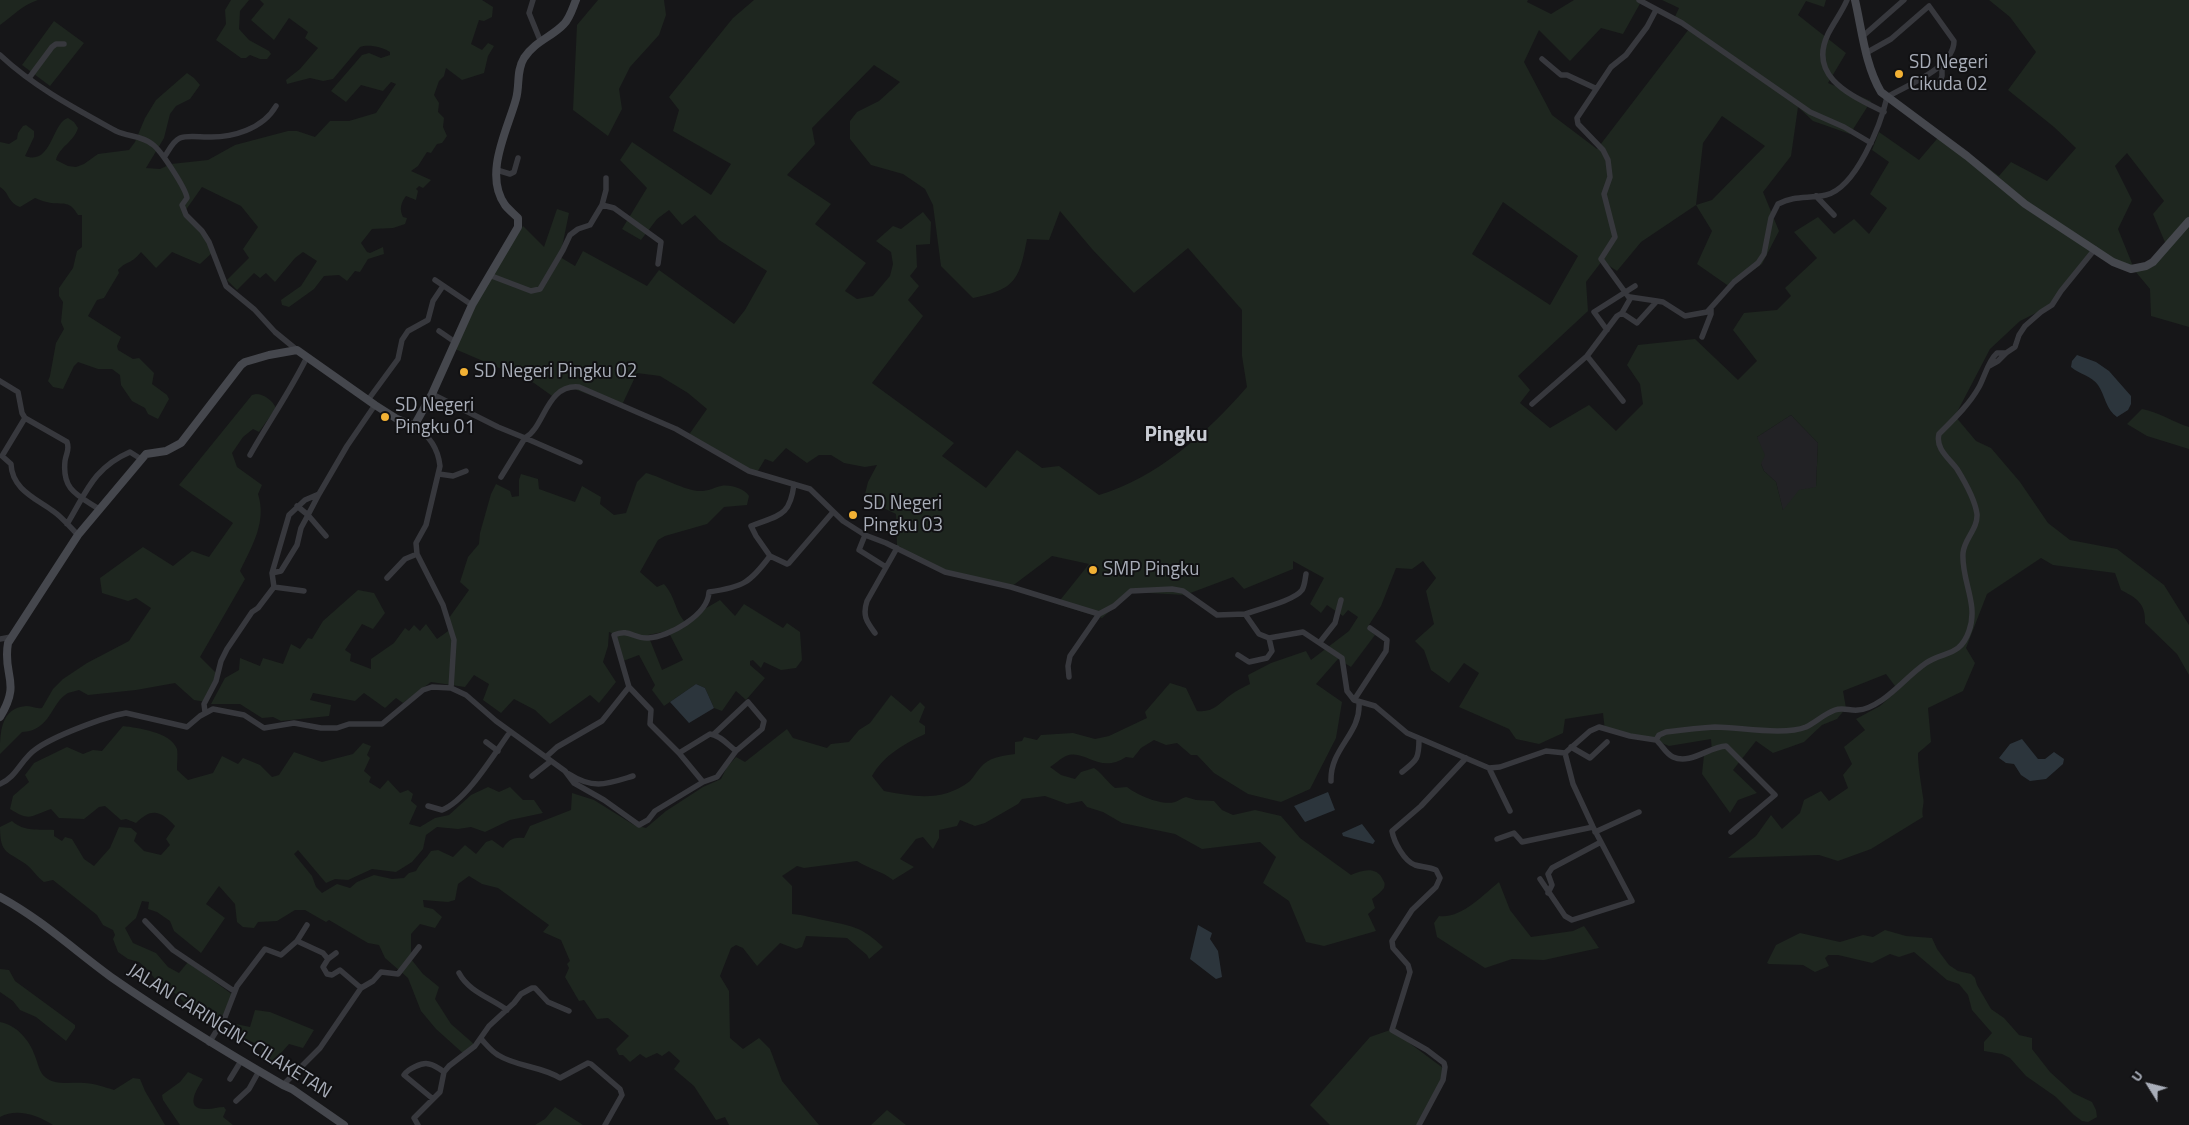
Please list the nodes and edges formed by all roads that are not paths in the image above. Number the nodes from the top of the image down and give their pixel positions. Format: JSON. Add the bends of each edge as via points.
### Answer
{"nodes":[{"id":1,"x":533,"y":0,"type":"edge"},
{"id":2,"x":576,"y":0,"type":"edge"},
{"id":3,"x":1639,"y":0,"type":"edge"},
{"id":4,"x":1847,"y":0,"type":"edge"},
{"id":5,"x":1855,"y":0,"type":"edge"},
{"id":6,"x":1904,"y":0,"type":"edge"},
{"id":7,"x":1656,"y":10,"type":"junction"},
{"id":8,"x":1863,"y":36,"type":"junction"},
{"id":9,"x":540,"y":40,"type":"junction"},
{"id":10,"x":64,"y":44,"type":"dead end"},
{"id":11,"x":1866,"y":53,"type":"junction"},
{"id":12,"x":0,"y":55,"type":"edge"},
{"id":13,"x":1542,"y":59,"type":"dead end"},
{"id":14,"x":1942,"y":65,"type":"junction"},
{"id":15,"x":29,"y":78,"type":"junction"},
{"id":16,"x":1595,"y":88,"type":"junction"},
{"id":17,"x":1938,"y":88,"type":"dead end"},
{"id":18,"x":1887,"y":97,"type":"junction"},
{"id":19,"x":276,"y":106,"type":"dead end"},
{"id":20,"x":1884,"y":112,"type":"junction"},
{"id":21,"x":1871,"y":143,"type":"junction"},
{"id":22,"x":165,"y":156,"type":"junction"},
{"id":23,"x":518,"y":158,"type":"dead end"},
{"id":24,"x":497,"y":170,"type":"junction"},
{"id":25,"x":606,"y":178,"type":"dead end"},
{"id":26,"x":1816,"y":196,"type":"junction"},
{"id":27,"x":602,"y":205,"type":"junction"},
{"id":28,"x":1834,"y":215,"type":"dead end"},
{"id":29,"x":2189,"y":221,"type":"edge"},
{"id":30,"x":2095,"y":249,"type":"junction"},
{"id":31,"x":658,"y":264,"type":"dead end"},
{"id":32,"x":489,"y":275,"type":"junction"},
{"id":33,"x":435,"y":280,"type":"dead end"},
{"id":34,"x":443,"y":286,"type":"junction"},
{"id":35,"x":1635,"y":286,"type":"dead end"},
{"id":36,"x":1628,"y":294,"type":"junction"},
{"id":37,"x":1657,"y":301,"type":"junction"},
{"id":38,"x":472,"y":305,"type":"junction"},
{"id":39,"x":1711,"y":308,"type":"junction"},
{"id":40,"x":1622,"y":314,"type":"junction"},
{"id":41,"x":1606,"y":330,"type":"junction"},
{"id":42,"x":439,"y":331,"type":"dead end"},
{"id":43,"x":1702,"y":337,"type":"dead end"},
{"id":44,"x":455,"y":342,"type":"junction"},
{"id":45,"x":297,"y":350,"type":"junction"},
{"id":46,"x":307,"y":356,"type":"junction"},
{"id":47,"x":1587,"y":356,"type":"junction"},
{"id":48,"x":0,"y":381,"type":"edge"},
{"id":49,"x":432,"y":394,"type":"junction"},
{"id":50,"x":368,"y":400,"type":"junction"},
{"id":51,"x":1623,"y":401,"type":"dead end"},
{"id":52,"x":1532,"y":404,"type":"dead end"},
{"id":53,"x":375,"y":405,"type":"junction"},
{"id":54,"x":25,"y":418,"type":"junction"},
{"id":55,"x":414,"y":426,"type":"junction"},
{"id":56,"x":525,"y":438,"type":"junction"},
{"id":57,"x":250,"y":455,"type":"dead end"},
{"id":58,"x":141,"y":459,"type":"junction"},
{"id":59,"x":580,"y":462,"type":"dead end"},
{"id":60,"x":466,"y":471,"type":"dead end"},
{"id":61,"x":440,"y":474,"type":"junction"},
{"id":62,"x":501,"y":477,"type":"dead end"},
{"id":63,"x":794,"y":484,"type":"junction"},
{"id":64,"x":318,"y":494,"type":"junction"},
{"id":65,"x":82,"y":498,"type":"junction"},
{"id":66,"x":297,"y":506,"type":"junction"},
{"id":67,"x":99,"y":509,"type":"junction"},
{"id":68,"x":833,"y":512,"type":"junction"},
{"id":69,"x":308,"y":515,"type":"junction"},
{"id":70,"x":67,"y":524,"type":"junction"},
{"id":71,"x":78,"y":535,"type":"junction"},
{"id":72,"x":865,"y":535,"type":"junction"},
{"id":73,"x":326,"y":536,"type":"dead end"},
{"id":74,"x":897,"y":548,"type":"junction"},
{"id":75,"x":417,"y":554,"type":"junction"},
{"id":76,"x":770,"y":556,"type":"junction"},
{"id":77,"x":886,"y":567,"type":"junction"},
{"id":78,"x":272,"y":573,"type":"junction"},
{"id":79,"x":1306,"y":574,"type":"dead end"},
{"id":80,"x":387,"y":578,"type":"dead end"},
{"id":81,"x":274,"y":587,"type":"junction"},
{"id":82,"x":304,"y":591,"type":"dead end"},
{"id":83,"x":1341,"y":600,"type":"dead end"},
{"id":84,"x":1099,"y":614,"type":"junction"},
{"id":85,"x":1245,"y":614,"type":"junction"},
{"id":86,"x":1370,"y":628,"type":"dead end"},
{"id":87,"x":875,"y":633,"type":"dead end"},
{"id":88,"x":11,"y":637,"type":"junction"},
{"id":89,"x":1269,"y":638,"type":"junction"},
{"id":90,"x":0,"y":639,"type":"edge"},
{"id":91,"x":1320,"y":642,"type":"junction"},
{"id":92,"x":1238,"y":654,"type":"dead end"},
{"id":93,"x":1069,"y":677,"type":"dead end"},
{"id":94,"x":629,"y":687,"type":"junction"},
{"id":95,"x":451,"y":688,"type":"junction"},
{"id":96,"x":1356,"y":701,"type":"junction"},
{"id":97,"x":205,"y":712,"type":"junction"},
{"id":98,"x":0,"y":717,"type":"edge"},
{"id":99,"x":510,"y":732,"type":"junction"},
{"id":100,"x":714,"y":734,"type":"junction"},
{"id":101,"x":1418,"y":739,"type":"junction"},
{"id":102,"x":1656,"y":740,"type":"junction"},
{"id":103,"x":486,"y":742,"type":"dead end"},
{"id":104,"x":1607,"y":742,"type":"dead end"},
{"id":105,"x":1571,"y":747,"type":"junction"},
{"id":106,"x":498,"y":751,"type":"junction"},
{"id":107,"x":736,"y":751,"type":"junction"},
{"id":108,"x":679,"y":753,"type":"junction"},
{"id":109,"x":1566,"y":753,"type":"junction"},
{"id":110,"x":1466,"y":758,"type":"junction"},
{"id":111,"x":548,"y":759,"type":"junction"},
{"id":112,"x":1490,"y":768,"type":"junction"},
{"id":113,"x":565,"y":771,"type":"junction"},
{"id":114,"x":1402,"y":772,"type":"dead end"},
{"id":115,"x":532,"y":776,"type":"dead end"},
{"id":116,"x":633,"y":776,"type":"dead end"},
{"id":117,"x":1332,"y":781,"type":"dead end"},
{"id":118,"x":703,"y":782,"type":"junction"},
{"id":119,"x":0,"y":784,"type":"edge"},
{"id":120,"x":428,"y":806,"type":"dead end"},
{"id":121,"x":1510,"y":811,"type":"dead end"},
{"id":122,"x":1639,"y":812,"type":"dead end"},
{"id":123,"x":1594,"y":829,"type":"junction"},
{"id":124,"x":1731,"y":832,"type":"dead end"},
{"id":125,"x":1496,"y":839,"type":"dead end"},
{"id":126,"x":1601,"y":842,"type":"junction"},
{"id":127,"x":1540,"y":879,"type":"dead end"},
{"id":128,"x":1548,"y":893,"type":"junction"},
{"id":129,"x":0,"y":897,"type":"edge"},
{"id":130,"x":145,"y":921,"type":"dead end"},
{"id":131,"x":307,"y":925,"type":"dead end"},
{"id":132,"x":297,"y":941,"type":"junction"},
{"id":133,"x":419,"y":947,"type":"dead end"},
{"id":134,"x":336,"y":953,"type":"dead end"},
{"id":135,"x":328,"y":959,"type":"junction"},
{"id":136,"x":459,"y":973,"type":"dead end"},
{"id":137,"x":361,"y":988,"type":"junction"},
{"id":138,"x":234,"y":991,"type":"junction"},
{"id":139,"x":507,"y":1010,"type":"junction"},
{"id":140,"x":569,"y":1011,"type":"dead end"},
{"id":141,"x":481,"y":1038,"type":"junction"},
{"id":142,"x":209,"y":1043,"type":"junction"},
{"id":143,"x":241,"y":1061,"type":"junction"},
{"id":144,"x":259,"y":1071,"type":"junction"},
{"id":145,"x":444,"y":1072,"type":"junction"},
{"id":146,"x":230,"y":1079,"type":"dead end"},
{"id":147,"x":283,"y":1085,"type":"junction"},
{"id":148,"x":433,"y":1099,"type":"junction"},
{"id":149,"x":236,"y":1101,"type":"dead end"},
{"id":150,"x":344,"y":1125,"type":"edge"},
{"id":151,"x":418,"y":1125,"type":"edge"},
{"id":152,"x":605,"y":1125,"type":"edge"},
{"id":153,"x":1419,"y":1125,"type":"edge"}],
"edges":[{"from":1,"to":9,"type":"street","via":[[529,13]]},
{"from":2,"to":9,"type":"street","via":[[566,22]]},
{"from":3,"to":7,"type":"street"},
{"from":4,"to":20,"type":"street","via":[[1824,45],[1828,75],[1844,91]]},
{"from":5,"to":8,"type":"street"},
{"from":6,"to":8,"type":"street"},
{"from":7,"to":16,"type":"street","via":[[1626,55],[1611,66]]},
{"from":7,"to":21,"type":"street","via":[[1682,22],[1810,112]]},
{"from":8,"to":11,"type":"street"},
{"from":9,"to":24,"type":"street","via":[[521,65]]},
{"from":10,"to":15,"type":"street","via":[[52,47]]},
{"from":11,"to":14,"type":"street","via":[[1891,39],[1929,6],[1954,41]]},
{"from":11,"to":18,"type":"street","via":[[1875,81]]},
{"from":12,"to":15,"type":"street"},
{"from":13,"to":16,"type":"street","via":[[1561,74]]},
{"from":14,"to":17,"type":"street"},
{"from":14,"to":18,"type":"street"},
{"from":15,"to":22,"type":"street","via":[[119,133],[143,138]]},
{"from":16,"to":36,"type":"street","via":[[1577,118],[1578,124],[1603,150],[1608,160],[1610,177],[1604,194],[1615,237],[1601,259]]},
{"from":18,"to":20,"type":"street"},
{"from":18,"to":30,"type":"street","via":[[1968,156],[2025,204]]},
{"from":19,"to":22,"type":"street","via":[[267,118],[238,134],[182,137]]},
{"from":20,"to":21,"type":"street"},
{"from":21,"to":26,"type":"street","via":[[1855,171],[1840,186],[1829,194]]},
{"from":22,"to":45,"type":"street","via":[[187,195],[182,206],[184,213],[209,242],[226,286]]},
{"from":23,"to":24,"type":"street","via":[[514,172]]},
{"from":24,"to":32,"type":"street","via":[[500,194],[519,222]]},
{"from":25,"to":27,"type":"street"},
{"from":26,"to":28,"type":"street"},
{"from":26,"to":39,"type":"street","via":[[1795,197],[1778,204],[1771,218],[1761,259]]},
{"from":27,"to":31,"type":"street","via":[[614,208],[661,242]]},
{"from":27,"to":32,"type":"street","via":[[590,225],[570,235],[536,292]]},
{"from":29,"to":30,"type":"street","via":[[2152,262],[2139,268],[2123,267]]},
{"from":30,"to":102,"type":"street","via":[[2052,306],[2030,320],[2015,347],[1992,358],[1971,400],[1938,434],[1942,452],[1966,484],[1976,512],[1976,525],[1963,550],[1973,614],[1964,643],[1952,653],[1926,663],[1882,699],[1859,710],[1837,709],[1806,727],[1778,730],[1715,727],[1666,732]]},
{"from":32,"to":38,"type":"street"},
{"from":33,"to":34,"type":"street"},
{"from":34,"to":38,"type":"street"},
{"from":34,"to":50,"type":"street","via":[[432,301],[428,320],[408,331],[402,340],[398,359]]},
{"from":35,"to":36,"type":"street"},
{"from":36,"to":37,"type":"street"},
{"from":36,"to":40,"type":"street","via":[[1630,302]]},
{"from":36,"to":41,"type":"street","via":[[1594,312]]},
{"from":37,"to":39,"type":"street","via":[[1684,316],[1703,314]]},
{"from":37,"to":40,"type":"street","via":[[1637,323]]},
{"from":38,"to":44,"type":"street"},
{"from":39,"to":43,"type":"street"},
{"from":40,"to":41,"type":"street"},
{"from":41,"to":47,"type":"street"},
{"from":42,"to":44,"type":"street"},
{"from":44,"to":49,"type":"street"},
{"from":45,"to":46,"type":"street"},
{"from":45,"to":58,"type":"street","via":[[245,362],[181,443],[166,451],[146,454]]},
{"from":46,"to":50,"type":"street"},
{"from":46,"to":57,"type":"street"},
{"from":47,"to":51,"type":"street"},
{"from":47,"to":52,"type":"street"},
{"from":48,"to":54,"type":"street","via":[[18,392]]},
{"from":49,"to":55,"type":"street"},
{"from":49,"to":56,"type":"street","via":[[498,428]]},
{"from":50,"to":53,"type":"street"},
{"from":53,"to":55,"type":"street"},
{"from":53,"to":64,"type":"street"},
{"from":54,"to":65,"type":"street","via":[[67,442],[67,484]]},
{"from":54,"to":70,"type":"street","via":[[2,456],[11,464],[17,485]]},
{"from":55,"to":61,"type":"street","via":[[424,432],[435,447]]},
{"from":56,"to":59,"type":"street"},
{"from":56,"to":62,"type":"street"},
{"from":56,"to":63,"type":"street","via":[[561,391],[579,386],[676,428],[749,471]]},
{"from":58,"to":65,"type":"street","via":[[130,452],[103,467]]},
{"from":58,"to":67,"type":"street"},
{"from":60,"to":61,"type":"street","via":[[453,476]]},
{"from":61,"to":75,"type":"street","via":[[432,493],[426,525],[416,543]]},
{"from":63,"to":68,"type":"street","via":[[810,489]]},
{"from":63,"to":76,"type":"street","via":[[792,502],[784,513],[751,526]]},
{"from":64,"to":66,"type":"street"},
{"from":64,"to":69,"type":"street"},
{"from":65,"to":67,"type":"street"},
{"from":65,"to":70,"type":"street"},
{"from":66,"to":69,"type":"street"},
{"from":66,"to":78,"type":"street","via":[[285,523]]},
{"from":67,"to":71,"type":"street"},
{"from":68,"to":72,"type":"street"},
{"from":68,"to":76,"type":"street","via":[[789,564]]},
{"from":69,"to":73,"type":"street"},
{"from":69,"to":78,"type":"street","via":[[292,556],[281,571]]},
{"from":70,"to":71,"type":"street"},
{"from":71,"to":88,"type":"street"},
{"from":72,"to":74,"type":"street"},
{"from":72,"to":77,"type":"street","via":[[858,550]]},
{"from":74,"to":77,"type":"street"},
{"from":74,"to":84,"type":"street","via":[[945,572],[1011,587]]},
{"from":75,"to":80,"type":"street","via":[[405,558]]},
{"from":75,"to":95,"type":"street","via":[[443,605],[454,640]]},
{"from":76,"to":94,"type":"street","via":[[749,581],[709,592],[704,607],[667,634],[645,639],[625,631],[614,634]]},
{"from":77,"to":87,"type":"street","via":[[864,610],[866,622]]},
{"from":78,"to":81,"type":"street"},
{"from":79,"to":85,"type":"street","via":[[1299,593],[1288,600]]},
{"from":81,"to":82,"type":"street"},
{"from":81,"to":97,"type":"street","via":[[226,649],[216,681],[204,704]]},
{"from":83,"to":91,"type":"street","via":[[1335,623]]},
{"from":84,"to":85,"type":"street","via":[[1131,591],[1172,588],[1217,615]]},
{"from":84,"to":93,"type":"street","via":[[1070,656]]},
{"from":85,"to":89,"type":"street","via":[[1259,634]]},
{"from":86,"to":96,"type":"street","via":[[1387,640],[1386,651]]},
{"from":88,"to":90,"type":"street"},
{"from":88,"to":98,"type":"street","via":[[6,653],[11,695]]},
{"from":89,"to":91,"type":"street","via":[[1303,632]]},
{"from":89,"to":92,"type":"street","via":[[1272,651],[1267,658],[1249,662]]},
{"from":91,"to":96,"type":"street","via":[[1342,658],[1347,691]]},
{"from":94,"to":108,"type":"street","via":[[651,710],[650,724]]},
{"from":94,"to":111,"type":"street","via":[[602,721],[557,747]]},
{"from":95,"to":97,"type":"street","via":[[423,690],[386,722],[378,724],[321,728],[294,723],[264,728],[239,713]]},
{"from":95,"to":99,"type":"street","via":[[466,695]]},
{"from":96,"to":101,"type":"street","via":[[1375,706],[1393,723]]},
{"from":96,"to":117,"type":"street","via":[[1358,719],[1334,760]]},
{"from":97,"to":119,"type":"street","via":[[187,727],[126,713],[116,714],[34,749],[15,774]]},
{"from":99,"to":106,"type":"street"},
{"from":99,"to":111,"type":"street"},
{"from":100,"to":107,"type":"street"},
{"from":100,"to":107,"type":"street","via":[[748,702],[764,725]]},
{"from":100,"to":108,"type":"street"},
{"from":101,"to":110,"type":"street"},
{"from":101,"to":114,"type":"street","via":[[1419,754]]},
{"from":102,"to":105,"type":"street","via":[[1599,726]]},
{"from":102,"to":124,"type":"street","via":[[1676,758],[1690,758],[1726,746],[1775,795]]},
{"from":103,"to":106,"type":"street"},
{"from":104,"to":105,"type":"street","via":[[1590,758]]},
{"from":105,"to":109,"type":"street"},
{"from":106,"to":120,"type":"street","via":[[452,804],[442,810]]},
{"from":107,"to":118,"type":"street","via":[[718,777]]},
{"from":108,"to":118,"type":"street"},
{"from":109,"to":112,"type":"street","via":[[1546,751]]},
{"from":109,"to":123,"type":"street","via":[[1573,784]]},
{"from":110,"to":112,"type":"street"},
{"from":110,"to":153,"type":"street","via":[[1421,806],[1392,831],[1410,862],[1436,870],[1440,878],[1436,887],[1412,910],[1392,941],[1393,948],[1410,972],[1392,1030],[1426,1050],[1445,1067],[1443,1080]]},
{"from":111,"to":113,"type":"street"},
{"from":111,"to":115,"type":"street"},
{"from":112,"to":121,"type":"street"},
{"from":113,"to":116,"type":"street","via":[[580,781],[595,785]]},
{"from":113,"to":118,"type":"street","via":[[574,783],[639,825],[655,811]]},
{"from":122,"to":123,"type":"street"},
{"from":123,"to":125,"type":"street","via":[[1522,842],[1514,833]]},
{"from":123,"to":126,"type":"street"},
{"from":126,"to":128,"type":"street","via":[[1552,868],[1548,874],[1552,885]]},
{"from":126,"to":128,"type":"street","via":[[1632,900],[1572,920],[1565,916]]},
{"from":127,"to":128,"type":"street"},
{"from":129,"to":142,"type":"street","name":"JALAN CARINGIN–CILAKETAN","via":[[25,910],[107,974]]},
{"from":130,"to":138,"type":"street","via":[[174,950]]},
{"from":131,"to":132,"type":"street"},
{"from":132,"to":135,"type":"street"},
{"from":132,"to":138,"type":"street","via":[[281,954],[265,949]]},
{"from":133,"to":137,"type":"street","via":[[398,974],[381,972],[373,982]]},
{"from":134,"to":135,"type":"street"},
{"from":135,"to":137,"type":"street","via":[[323,967],[328,974],[340,970]]},
{"from":136,"to":139,"type":"street","via":[[483,996]]},
{"from":137,"to":147,"type":"street","via":[[320,1048]]},
{"from":138,"to":142,"type":"street","via":[[225,1017]]},
{"from":139,"to":140,"type":"street","via":[[521,994],[532,988],[548,1002]]},
{"from":139,"to":141,"type":"street"},
{"from":141,"to":145,"type":"street"},
{"from":141,"to":152,"type":"street","via":[[499,1056],[544,1069],[560,1078],[591,1064],[620,1089],[622,1095]]},
{"from":142,"to":143,"type":"street","name":"JALAN CARINGIN–CILAKETAN"},
{"from":143,"to":144,"type":"street","name":"JALAN CARINGIN–CILAKETAN"},
{"from":143,"to":146,"type":"street"},
{"from":144,"to":147,"type":"street","name":"JALAN CARINGIN–CILAKETAN"},
{"from":144,"to":149,"type":"street","via":[[249,1089]]},
{"from":145,"to":148,"type":"street","via":[[443,1087]]},
{"from":145,"to":148,"type":"street","via":[[423,1064],[404,1075]]},
{"from":147,"to":150,"type":"street","name":"JALAN CARINGIN–CILAKETAN"},
{"from":148,"to":151,"type":"street","via":[[414,1118]]}]}
